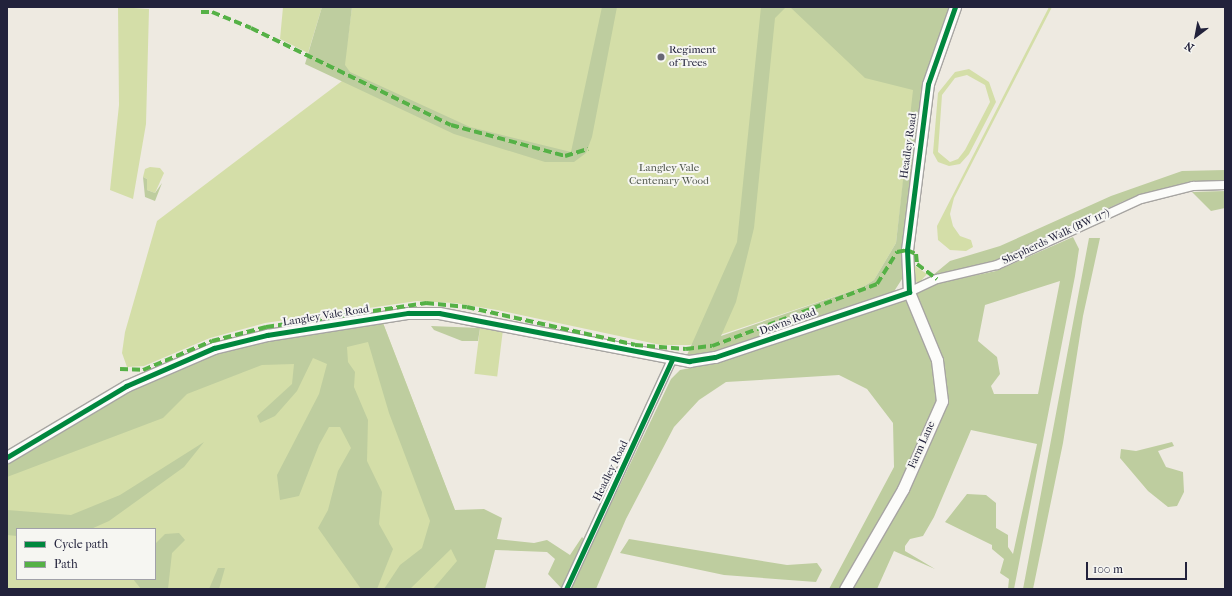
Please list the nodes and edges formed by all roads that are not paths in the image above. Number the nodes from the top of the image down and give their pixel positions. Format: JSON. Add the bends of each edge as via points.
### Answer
{"nodes":[{"id":1,"x":955,"y":7,"type":"edge"},
{"id":2,"x":1225,"y":184,"type":"edge"},
{"id":3,"x":909,"y":292,"type":"junction"},
{"id":4,"x":672,"y":360,"type":"junction"},
{"id":5,"x":7,"y":457,"type":"edge"},
{"id":6,"x":566,"y":589,"type":"edge"},
{"id":7,"x":845,"y":589,"type":"edge"}],
"edges":[{"from":1,"to":3,"type":"street","name":"Headley Road","via":[[928,84],[907,250]]},
{"from":2,"to":3,"type":"street","name":"Shepherds Walk (BW 117)","via":[[1181,188],[1118,208],[997,265],[926,282]]},
{"from":3,"to":4,"type":"street","name":"Downs Road","via":[[715,357]]},
{"from":3,"to":7,"type":"street","name":"Farm Lane","via":[[937,360],[942,401],[903,489]]},
{"from":4,"to":5,"type":"street","name":"Langley Vale Road","via":[[454,314],[408,313],[246,340],[194,356],[104,397],[35,443]]},
{"from":4,"to":6,"type":"street","name":"Headley Road"}]}
